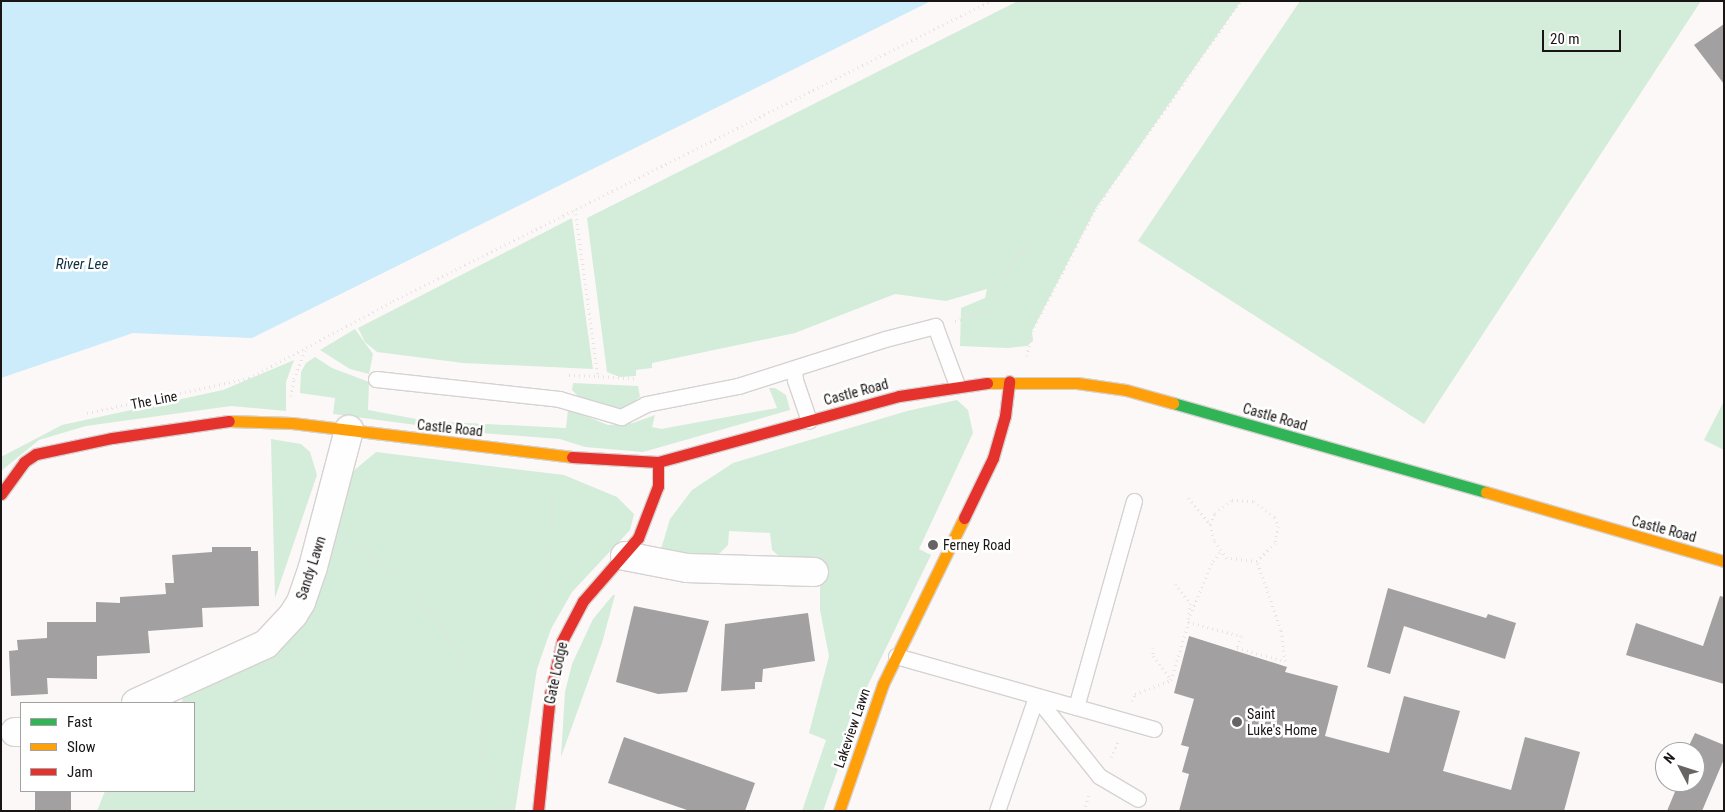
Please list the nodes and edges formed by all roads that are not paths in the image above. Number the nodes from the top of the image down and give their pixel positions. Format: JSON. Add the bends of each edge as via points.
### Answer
{"nodes":[{"id":1,"x":794,"y":369,"type":"junction"},
{"id":2,"x":376,"y":380,"type":"dead end"},
{"id":3,"x":1009,"y":381,"type":"junction"},
{"id":4,"x":957,"y":385,"type":"junction"},
{"id":5,"x":809,"y":421,"type":"junction"},
{"id":6,"x":348,"y":430,"type":"junction"},
{"id":7,"x":658,"y":462,"type":"junction"},
{"id":8,"x":1,"y":494,"type":"edge"},
{"id":9,"x":1134,"y":501,"type":"dead end"},
{"id":10,"x":625,"y":556,"type":"junction"},
{"id":11,"x":1724,"y":561,"type":"edge"},
{"id":12,"x":814,"y":572,"type":"dead end"},
{"id":13,"x":896,"y":656,"type":"junction"},
{"id":14,"x":1036,"y":697,"type":"junction"},
{"id":15,"x":147,"y":701,"type":"edge"},
{"id":16,"x":1076,"y":707,"type":"junction"},
{"id":17,"x":1154,"y":729,"type":"dead end"},
{"id":18,"x":1138,"y":799,"type":"dead end"},
{"id":19,"x":539,"y":811,"type":"edge"},
{"id":20,"x":839,"y":811,"type":"edge"},
{"id":21,"x":997,"y":811,"type":"edge"}],
"edges":[{"from":1,"to":2,"type":"lane","via":[[738,386],[646,404],[621,417],[559,399]]},
{"from":1,"to":4,"type":"lane","via":[[935,326]]},
{"from":1,"to":5,"type":"lane"},
{"from":3,"to":4,"type":"street","name":"Castle Road"},
{"from":3,"to":11,"type":"street","name":"Castle Road","via":[[1077,383],[1126,390]]},
{"from":3,"to":13,"type":"street","via":[[1001,432],[986,478]]},
{"from":4,"to":5,"type":"street","name":"Castle Road","via":[[899,396]]},
{"from":5,"to":7,"type":"street","name":"Castle Road"},
{"from":6,"to":7,"type":"street","name":"Castle Road","via":[[597,460]]},
{"from":6,"to":8,"type":"street","name":"Castle Road","via":[[292,422],[220,421],[61,447],[36,454],[24,462]]},
{"from":6,"to":15,"type":"street","name":"Sandy Lawn","via":[[328,516],[301,602],[277,635],[266,644]]},
{"from":7,"to":10,"type":"street","name":"Gate Lodge","via":[[658,486],[650,512]]},
{"from":9,"to":16,"type":"lane"},
{"from":10,"to":12,"type":"street","via":[[686,568]]},
{"from":10,"to":19,"type":"street","name":"Gate Lodge","via":[[583,601],[562,641],[550,694]]},
{"from":13,"to":14,"type":"lane"},
{"from":13,"to":20,"type":"street","name":"Lakeview Lawn","via":[[872,713]]},
{"from":14,"to":16,"type":"lane"},
{"from":14,"to":18,"type":"lane","via":[[1099,776]]},
{"from":14,"to":21,"type":"lane"},
{"from":16,"to":17,"type":"lane"}]}
